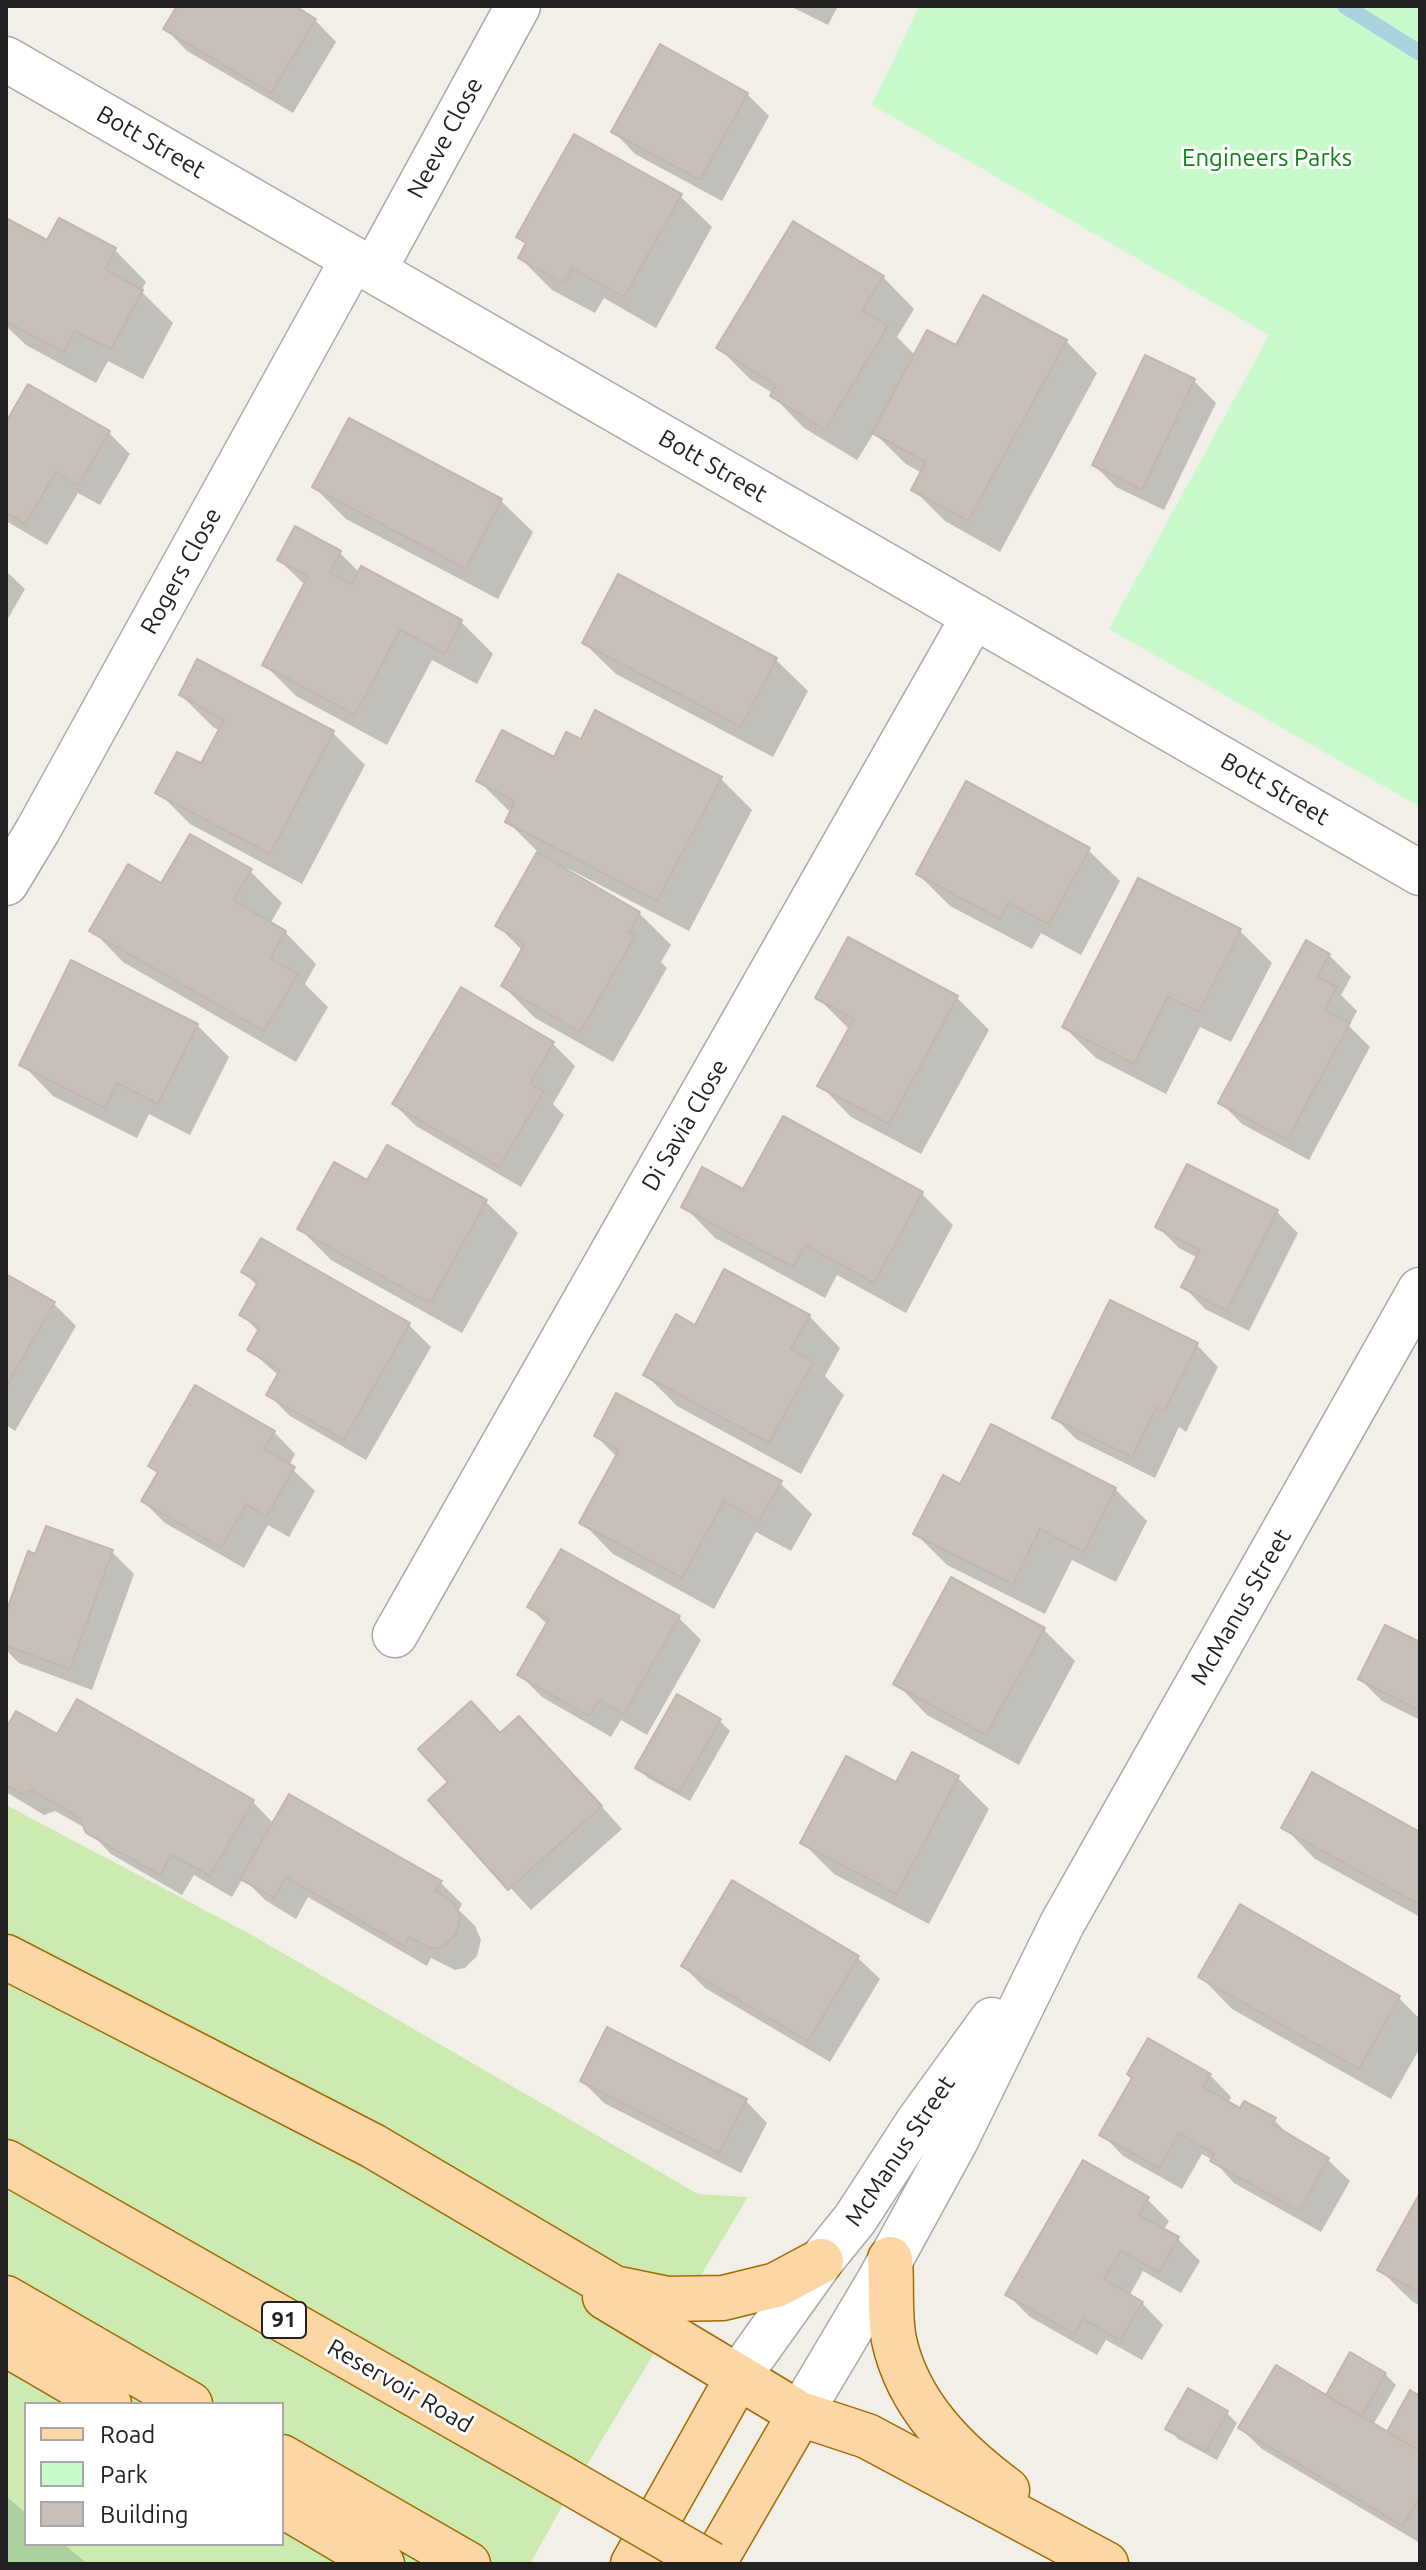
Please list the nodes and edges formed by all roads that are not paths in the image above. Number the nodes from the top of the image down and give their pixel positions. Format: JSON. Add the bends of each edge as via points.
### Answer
{"nodes":[{"id":1,"x":518,"y":6,"type":"edge"},
{"id":2,"x":6,"y":59,"type":"edge"},
{"id":3,"x":364,"y":265,"type":"junction"},
{"id":4,"x":974,"y":616,"type":"junction"},
{"id":5,"x":1420,"y":873,"type":"edge"},
{"id":6,"x":6,"y":883,"type":"edge"},
{"id":7,"x":1420,"y":1290,"type":"edge"},
{"id":8,"x":395,"y":1635,"type":"dead end"},
{"id":9,"x":1062,"y":1924,"type":"junction"},
{"id":10,"x":6,"y":1957,"type":"edge"},
{"id":11,"x":6,"y":2162,"type":"edge"},
{"id":12,"x":520,"y":2234,"type":"junction"},
{"id":13,"x":890,"y":2259,"type":"junction"},
{"id":14,"x":821,"y":2261,"type":"junction"},
{"id":15,"x":6,"y":2298,"type":"edge"},
{"id":16,"x":6,"y":2344,"type":"edge"},
{"id":17,"x":738,"y":2377,"type":"junction"},
{"id":18,"x":106,"y":2402,"type":"edge"},
{"id":19,"x":187,"y":2402,"type":"edge"},
{"id":20,"x":800,"y":2414,"type":"junction"},
{"id":21,"x":284,"y":2458,"type":"edge"},
{"id":22,"x":284,"y":2506,"type":"edge"},
{"id":23,"x":382,"y":2564,"type":"edge"},
{"id":24,"x":468,"y":2564,"type":"edge"},
{"id":25,"x":633,"y":2564,"type":"edge"},
{"id":26,"x":712,"y":2564,"type":"edge"},
{"id":27,"x":1107,"y":2564,"type":"edge"}],
"edges":[{"from":1,"to":3,"type":"street","name":"Neeve Close"},
{"from":2,"to":3,"type":"street","name":"Bott Street"},
{"from":3,"to":4,"type":"street","name":"Bott Street"},
{"from":3,"to":6,"type":"street","name":"Rogers Close"},
{"from":4,"to":5,"type":"street","name":"Bott Street"},
{"from":4,"to":8,"type":"street","name":"Di Savia Close"},
{"from":7,"to":9,"type":"street","name":"McManus Street"},
{"from":9,"to":13,"type":"street","name":"McManus Street","via":[[955,2142]]},
{"from":9,"to":14,"type":"street","name":"McManus Street"},
{"from":10,"to":12,"type":"main road","via":[[373,2146]]},
{"from":11,"to":26,"type":"main road","name":"Reservoir Road","number":"91","bridge":true},
{"from":12,"to":14,"type":"main road","via":[[614,2288],[668,2299],[723,2298],[776,2285]]},
{"from":12,"to":17,"type":"main road","via":[[564,2272]]},
{"from":13,"to":20,"type":"street","name":"McManus Street"},
{"from":13,"to":27,"type":"main road","via":[[894,2339],[912,2391],[939,2429],[979,2469]]},
{"from":14,"to":17,"type":"street","name":"McManus Street"},
{"from":15,"to":19,"type":"main road"},
{"from":16,"to":18,"type":"main road"},
{"from":17,"to":20,"type":"main road"},
{"from":17,"to":25,"type":"main road"},
{"from":20,"to":26,"type":"main road"},
{"from":20,"to":27,"type":"main road","via":[[867,2436]]},
{"from":21,"to":24,"type":"main road"},
{"from":22,"to":23,"type":"main road"}]}
